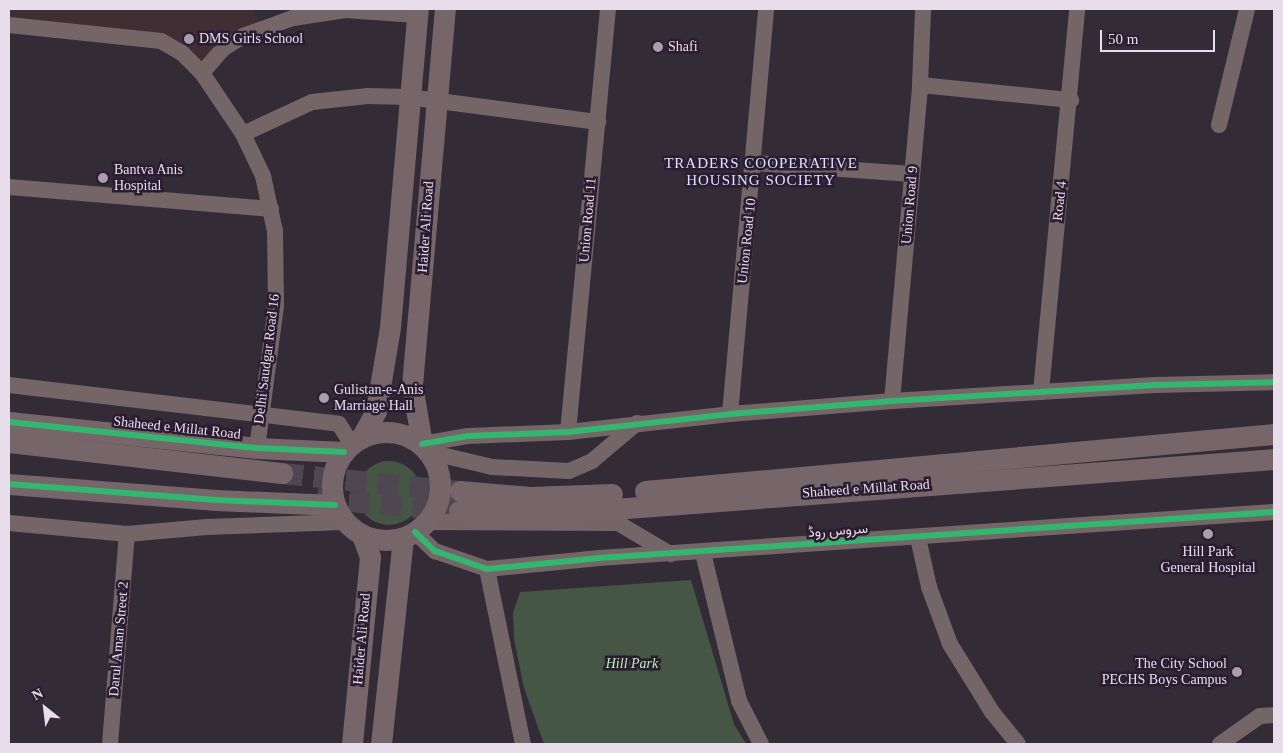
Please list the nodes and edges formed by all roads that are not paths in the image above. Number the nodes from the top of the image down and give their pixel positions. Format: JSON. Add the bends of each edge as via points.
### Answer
{"nodes":[{"id":1,"x":445,"y":9,"type":"edge"},
{"id":2,"x":608,"y":9,"type":"edge"},
{"id":3,"x":766,"y":9,"type":"edge"},
{"id":4,"x":923,"y":9,"type":"edge"},
{"id":5,"x":1077,"y":9,"type":"edge"},
{"id":6,"x":1247,"y":9,"type":"edge"},
{"id":7,"x":320,"y":10,"type":"edge"},
{"id":8,"x":417,"y":12,"type":"edge"},
{"id":9,"x":9,"y":25,"type":"edge"},
{"id":10,"x":202,"y":74,"type":"junction"},
{"id":11,"x":920,"y":85,"type":"junction"},
{"id":12,"x":408,"y":97,"type":"junction"},
{"id":13,"x":1071,"y":100,"type":"junction"},
{"id":14,"x":435,"y":102,"type":"junction"},
{"id":15,"x":598,"y":122,"type":"junction"},
{"id":16,"x":1219,"y":125,"type":"dead end"},
{"id":17,"x":243,"y":134,"type":"junction"},
{"id":18,"x":754,"y":163,"type":"junction"},
{"id":19,"x":912,"y":174,"type":"junction"},
{"id":20,"x":9,"y":188,"type":"edge"},
{"id":21,"x":270,"y":209,"type":"junction"},
{"id":22,"x":1274,"y":382,"type":"edge"},
{"id":23,"x":9,"y":385,"type":"edge"},
{"id":24,"x":1041,"y":392,"type":"junction"},
{"id":25,"x":892,"y":402,"type":"junction"},
{"id":26,"x":260,"y":413,"type":"junction"},
{"id":27,"x":730,"y":414,"type":"junction"},
{"id":28,"x":9,"y":422,"type":"edge"},
{"id":29,"x":637,"y":423,"type":"junction"},
{"id":30,"x":568,"y":432,"type":"junction"},
{"id":31,"x":1274,"y":434,"type":"edge"},
{"id":32,"x":9,"y":442,"type":"edge"},
{"id":33,"x":353,"y":445,"type":"junction"},
{"id":34,"x":257,"y":448,"type":"junction"},
{"id":35,"x":425,"y":448,"type":"junction"},
{"id":36,"x":300,"y":450,"type":"junction"},
{"id":37,"x":1274,"y":459,"type":"edge"},
{"id":38,"x":9,"y":470,"type":"edge"},
{"id":39,"x":282,"y":473,"type":"tunnel mouth"},
{"id":40,"x":9,"y":484,"type":"edge"},
{"id":41,"x":278,"y":494,"type":"tunnel mouth"},
{"id":42,"x":314,"y":504,"type":"junction"},
{"id":43,"x":1274,"y":512,"type":"edge"},
{"id":44,"x":340,"y":513,"type":"junction"},
{"id":45,"x":9,"y":523,"type":"edge"},
{"id":46,"x":415,"y":531,"type":"junction"},
{"id":47,"x":127,"y":534,"type":"junction"},
{"id":48,"x":362,"y":535,"type":"junction"},
{"id":49,"x":918,"y":538,"type":"junction"},
{"id":50,"x":703,"y":553,"type":"junction"},
{"id":51,"x":670,"y":554,"type":"junction"},
{"id":52,"x":487,"y":569,"type":"junction"},
{"id":53,"x":1274,"y":715,"type":"edge"},
{"id":54,"x":110,"y":744,"type":"edge"},
{"id":55,"x":352,"y":744,"type":"edge"},
{"id":56,"x":381,"y":744,"type":"edge"},
{"id":57,"x":523,"y":744,"type":"edge"},
{"id":58,"x":761,"y":744,"type":"edge"},
{"id":59,"x":1018,"y":744,"type":"edge"},
{"id":60,"x":1220,"y":744,"type":"edge"}],
"edges":[{"from":1,"to":14,"type":"main road","name":"Haider Ali Road"},
{"from":2,"to":15,"type":"street","name":"Union Road 11"},
{"from":3,"to":18,"type":"street","name":"Union Road 10"},
{"from":4,"to":11,"type":"street","name":"Union Road 9"},
{"from":5,"to":13,"type":"street","name":"Road 4"},
{"from":6,"to":16,"type":"street"},
{"from":7,"to":8,"type":"street"},
{"from":7,"to":10,"type":"street","via":[[262,26],[243,36],[224,48]]},
{"from":8,"to":12,"type":"main road","name":"Haider Ali Road"},
{"from":9,"to":10,"type":"street","name":"Delhi Saudgar Road 16","via":[[161,41],[182,54]]},
{"from":10,"to":17,"type":"street","name":"Delhi Saudgar Road 16"},
{"from":11,"to":13,"type":"street"},
{"from":11,"to":19,"type":"street","name":"Union Road 9"},
{"from":12,"to":14,"type":"street"},
{"from":12,"to":17,"type":"street","via":[[368,96],[312,102]]},
{"from":12,"to":33,"type":"main road","name":"Haider Ali Road","via":[[387,347],[376,411]]},
{"from":13,"to":24,"type":"street","name":"Road 4"},
{"from":14,"to":15,"type":"street"},
{"from":14,"to":35,"type":"main road","name":"Haider Ali Road","via":[[412,385]]},
{"from":15,"to":30,"type":"street","name":"Union Road 11"},
{"from":17,"to":21,"type":"street","name":"Delhi Saudgar Road 16","via":[[263,176]]},
{"from":18,"to":19,"type":"street"},
{"from":18,"to":27,"type":"street","name":"Union Road 10"},
{"from":19,"to":25,"type":"street","name":"Union Road 9"},
{"from":20,"to":21,"type":"street"},
{"from":21,"to":26,"type":"street","name":"Delhi Saudgar Road 16","via":[[275,231],[276,306]]},
{"from":22,"to":24,"type":"street"},
{"from":23,"to":26,"type":"street"},
{"from":24,"to":25,"type":"street"},
{"from":25,"to":27,"type":"street"},
{"from":26,"to":33,"type":"street","via":[[339,424]]},
{"from":26,"to":34,"type":"street","name":"Delhi Saudgar Road 16"},
{"from":27,"to":29,"type":"street"},
{"from":28,"to":34,"type":"main road","name":"Shaheed e Millat Road"},
{"from":29,"to":30,"type":"street"},
{"from":29,"to":35,"type":"street","via":[[592,461],[569,471],[492,467]]},
{"from":30,"to":35,"type":"street","via":[[468,436]]},
{"from":31,"to":37,"type":"main road","name":"Shaheed e Millat Road","via":[[597,496],[459,501],[587,511]]},
{"from":32,"to":39,"type":"main road"},
{"from":33,"to":35,"type":"main road","via":[[392,432]]},
{"from":33,"to":36,"type":"main road","name":"Shaheed e Millat Road"},
{"from":33,"to":44,"type":"main road","via":[[335,468],[332,486]]},
{"from":34,"to":36,"type":"main road","name":"Shaheed e Millat Road"},
{"from":35,"to":46,"type":"main road","via":[[437,465],[441,484],[439,503]]},
{"from":36,"to":42,"type":"main road","via":[[314,458],[325,473],[325,494]]},
{"from":38,"to":41,"type":"main road"},
{"from":40,"to":42,"type":"main road"},
{"from":42,"to":44,"type":"main road"},
{"from":43,"to":49,"type":"street","name":"سروس روڈ"},
{"from":44,"to":47,"type":"street"},
{"from":44,"to":48,"type":"main road"},
{"from":45,"to":47,"type":"street"},
{"from":46,"to":48,"type":"main road","via":[[382,541]]},
{"from":46,"to":51,"type":"street","via":[[618,523]]},
{"from":46,"to":52,"type":"street","name":"سروس روڈ","via":[[435,551]]},
{"from":46,"to":56,"type":"main road","name":"Haider Ali Road"},
{"from":47,"to":54,"type":"street","name":"Darul Aman Street 2"},
{"from":48,"to":55,"type":"main road","name":"Haider Ali Road","via":[[370,557]]},
{"from":49,"to":50,"type":"street","name":"سروس روڈ"},
{"from":49,"to":59,"type":"street","via":[[929,587],[950,644],[992,712]]},
{"from":50,"to":51,"type":"street","name":"سروس روڈ"},
{"from":50,"to":58,"type":"street","via":[[739,701]]},
{"from":51,"to":52,"type":"street","name":"سروس روڈ"},
{"from":52,"to":57,"type":"street"},
{"from":53,"to":60,"type":"street","via":[[1260,716]]}]}
